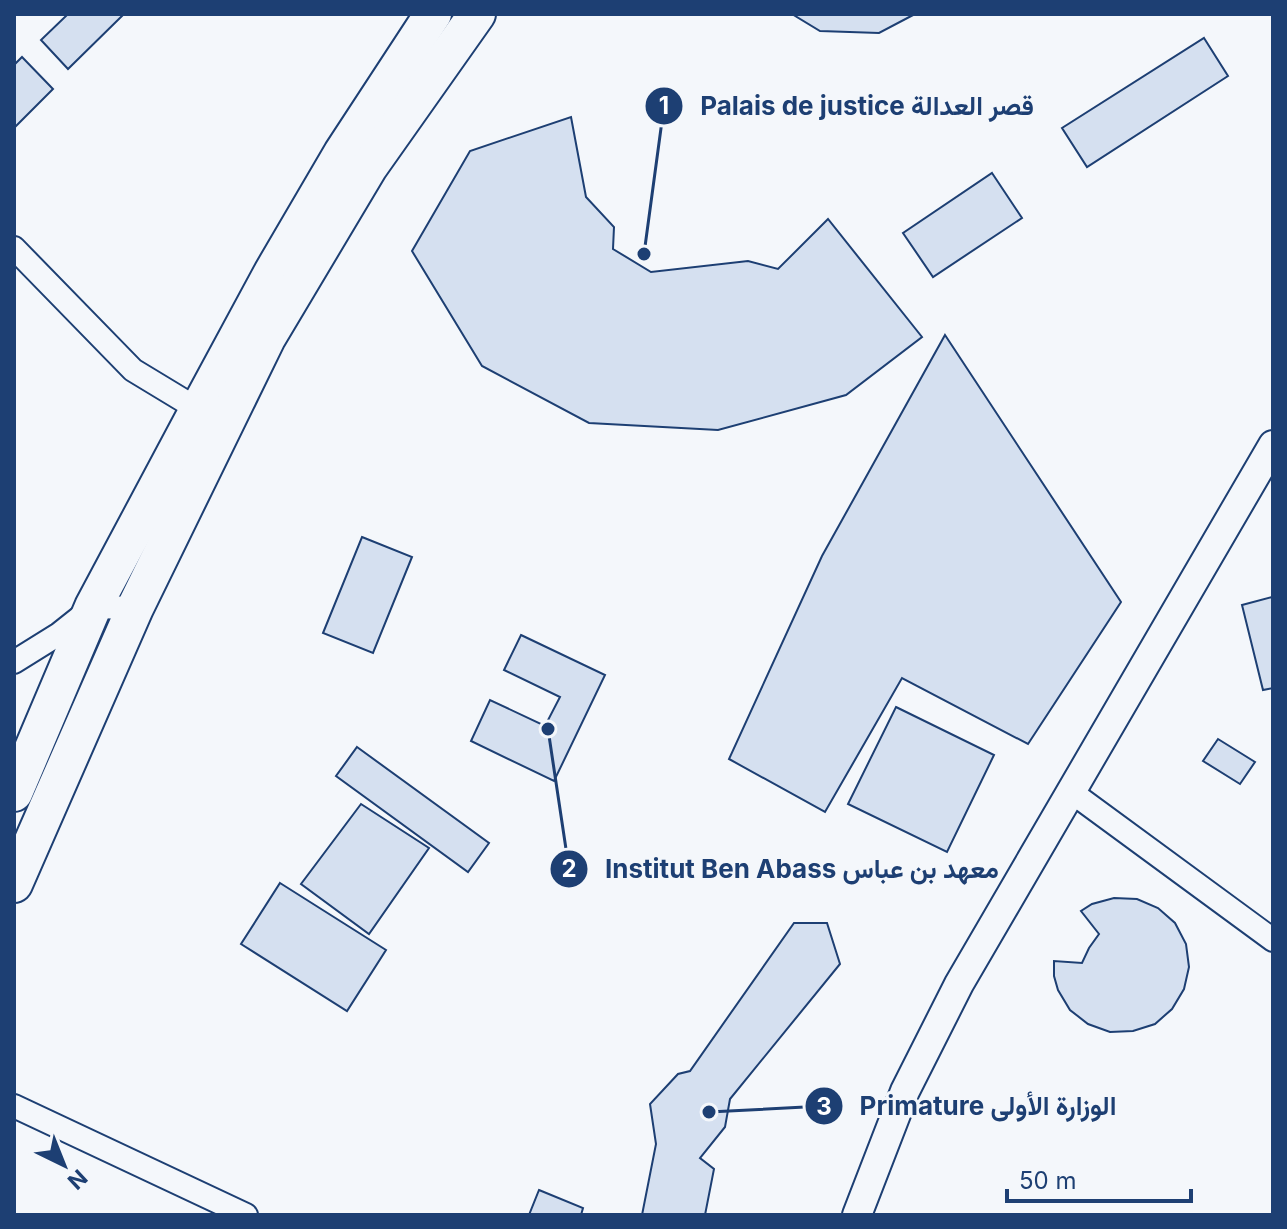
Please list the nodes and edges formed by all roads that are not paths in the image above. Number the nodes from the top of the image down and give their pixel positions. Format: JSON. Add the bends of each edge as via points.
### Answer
{"nodes":[{"id":1,"x":433,"y":14,"type":"edge"},
{"id":2,"x":477,"y":14,"type":"edge"},
{"id":3,"x":14,"y":248,"type":"edge"},
{"id":4,"x":211,"y":417,"type":"junction"},
{"id":5,"x":1273,"y":445,"type":"edge"},
{"id":6,"x":93,"y":607,"type":"junction"},
{"id":7,"x":135,"y":608,"type":"junction"},
{"id":8,"x":14,"y":662,"type":"edge"},
{"id":9,"x":1070,"y":791,"type":"junction"},
{"id":10,"x":14,"y":793,"type":"edge"},
{"id":11,"x":17,"y":869,"type":"edge"},
{"id":12,"x":1273,"y":940,"type":"edge"},
{"id":13,"x":14,"y":1106,"type":"edge"},
{"id":14,"x":246,"y":1215,"type":"edge"},
{"id":15,"x":857,"y":1215,"type":"edge"}],
"edges":[{"from":1,"to":4,"type":"highway","via":[[273,271]]},
{"from":2,"to":4,"type":"highway","via":[[369,167],[267,338]]},
{"from":3,"to":4,"type":"street","via":[[133,370]]},
{"from":4,"to":6,"type":"highway"},
{"from":4,"to":7,"type":"highway"},
{"from":5,"to":9,"type":"street"},
{"from":6,"to":7,"type":"street"},
{"from":6,"to":8,"type":"street"},
{"from":6,"to":10,"type":"highway"},
{"from":7,"to":11,"type":"highway"},
{"from":9,"to":12,"type":"street"},
{"from":9,"to":15,"type":"street","via":[[933,1035],[905,1091]]},
{"from":13,"to":14,"type":"street"}]}
